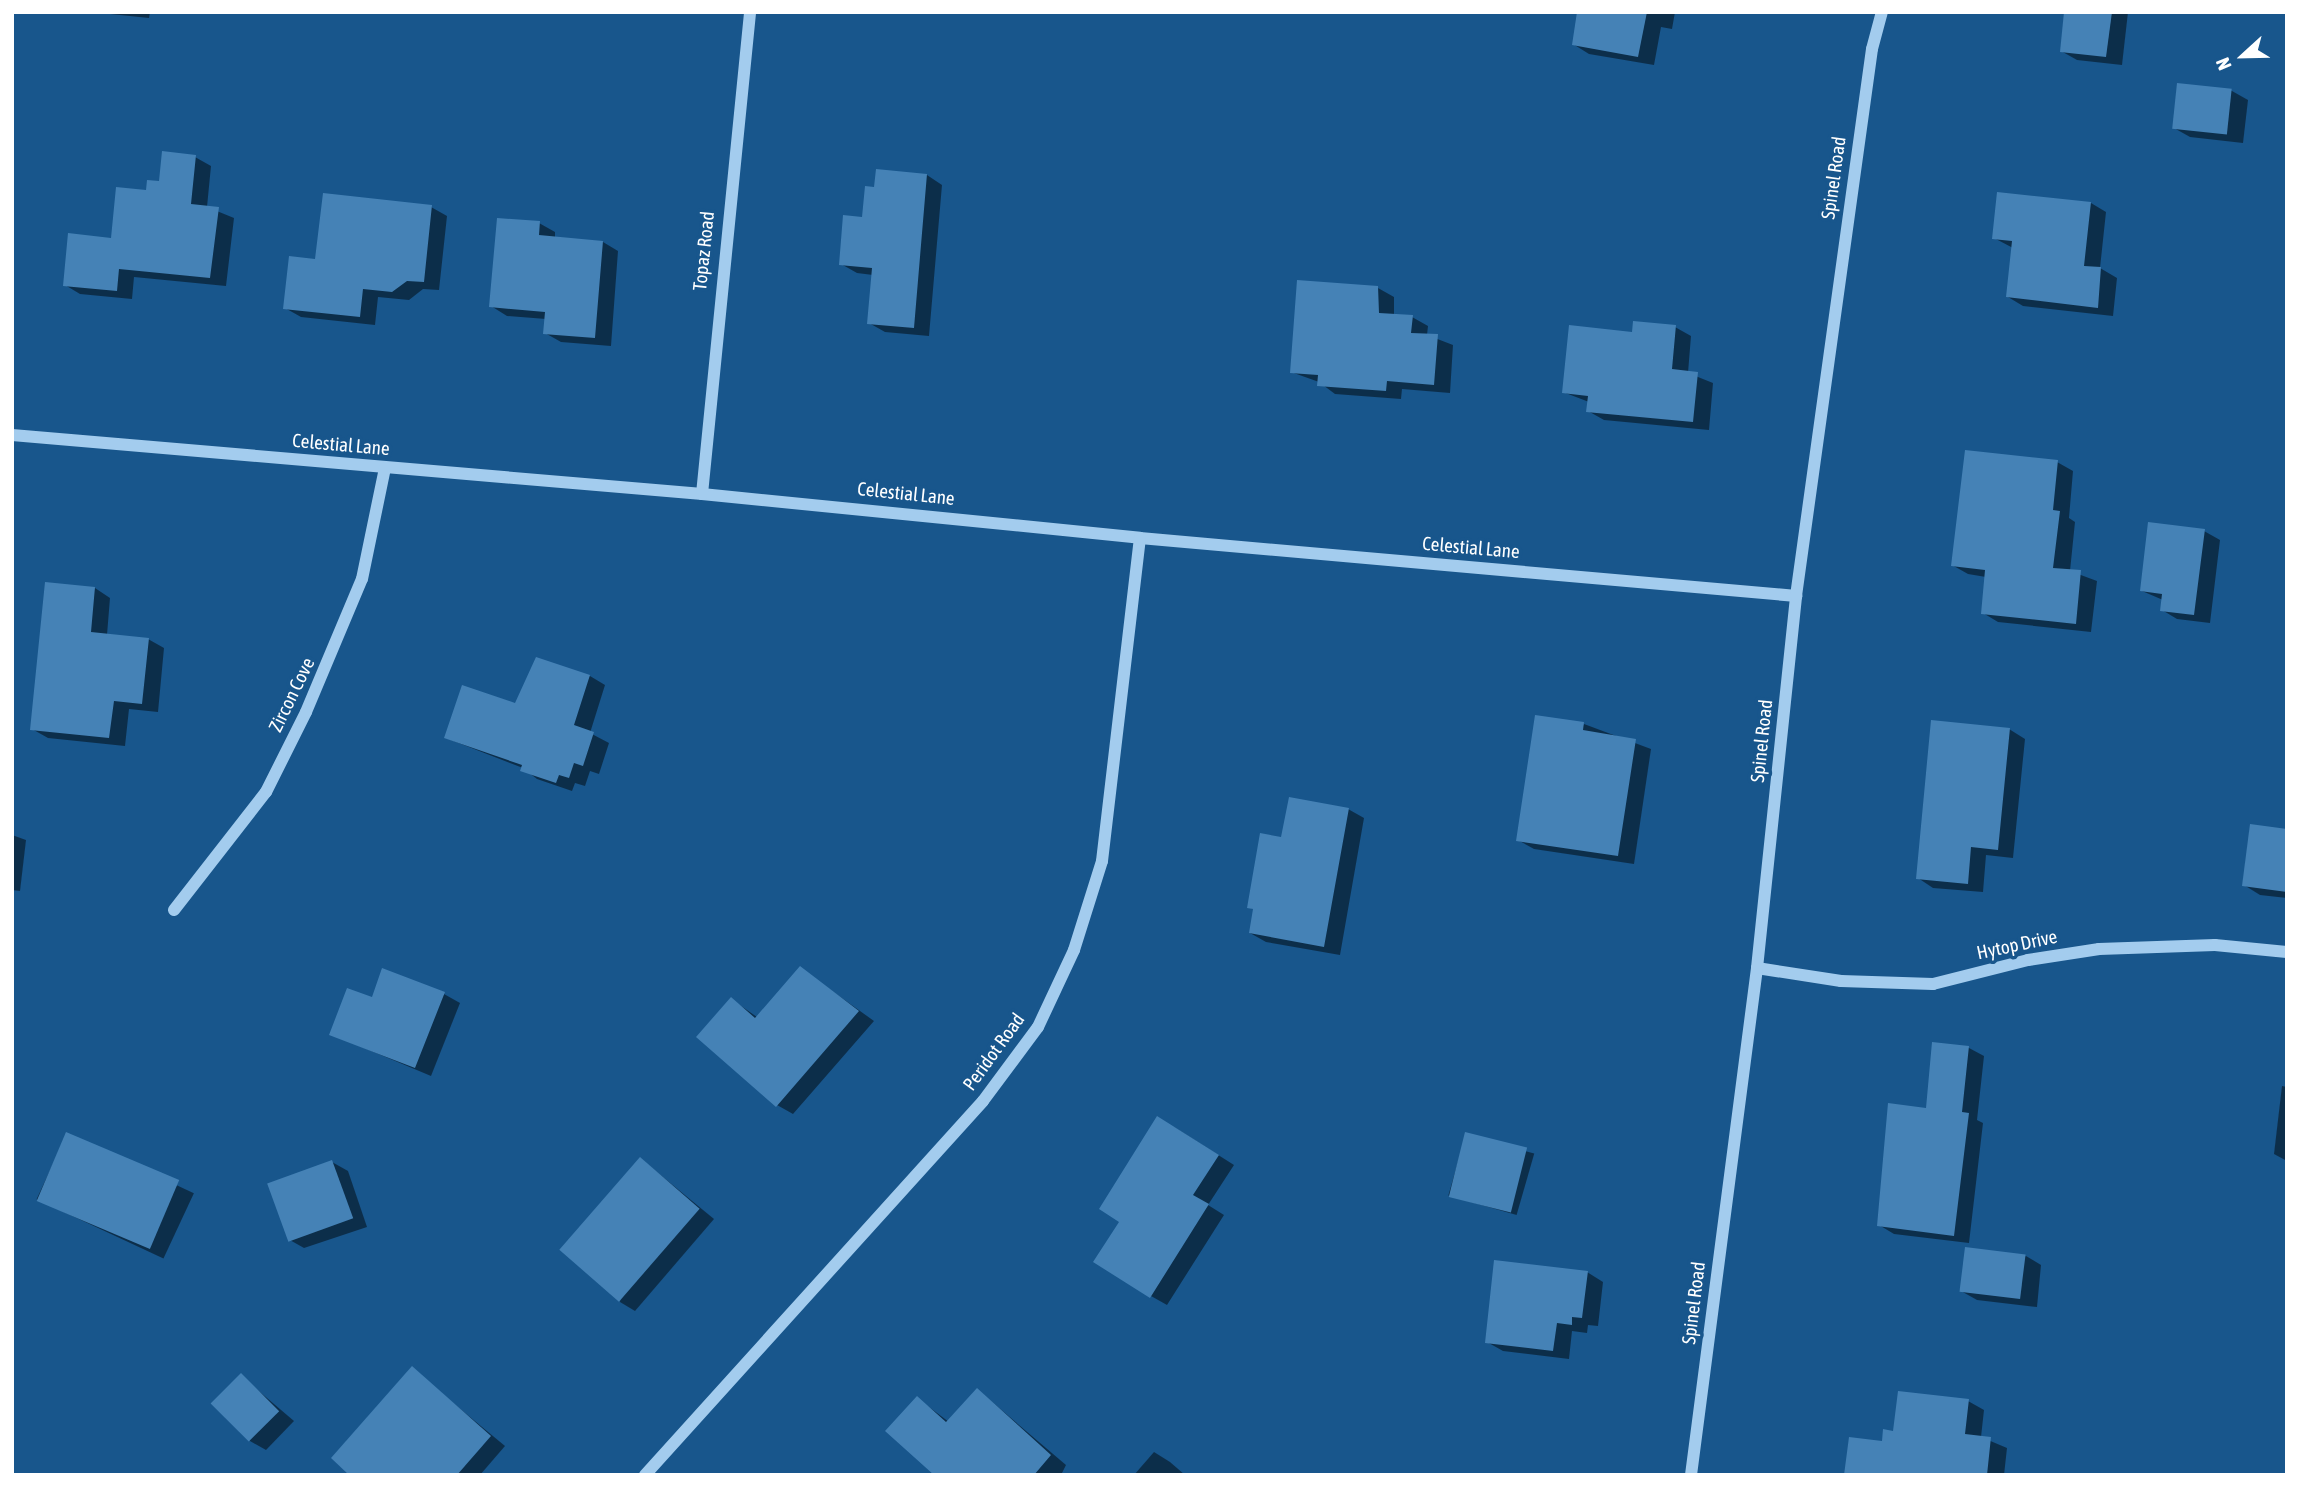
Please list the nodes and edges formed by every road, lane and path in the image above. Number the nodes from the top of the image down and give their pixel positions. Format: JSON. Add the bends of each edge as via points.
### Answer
{"nodes":[{"id":1,"x":750,"y":12,"type":"edge"},
{"id":2,"x":1882,"y":12,"type":"edge"},
{"id":3,"x":12,"y":435,"type":"edge"},
{"id":4,"x":384,"y":468,"type":"junction"},
{"id":5,"x":702,"y":494,"type":"junction"},
{"id":6,"x":1140,"y":538,"type":"junction"},
{"id":7,"x":1796,"y":596,"type":"junction"},
{"id":8,"x":174,"y":910,"type":"dead end"},
{"id":9,"x":2287,"y":952,"type":"edge"},
{"id":10,"x":1757,"y":968,"type":"junction"},
{"id":11,"x":645,"y":1475,"type":"edge"},
{"id":12,"x":1690,"y":1475,"type":"edge"}],
"edges":[{"from":1,"to":5,"type":"street","name":"Topaz Road"},
{"from":2,"to":7,"type":"street","name":"Spinel Road","via":[[1872,49]]},
{"from":3,"to":4,"type":"street","name":"Celestial Lane"},
{"from":4,"to":5,"type":"street","name":"Celestial Lane"},
{"from":4,"to":8,"type":"street","name":"Zircon Cove","via":[[362,579],[306,712],[266,792]]},
{"from":5,"to":6,"type":"street","name":"Celestial Lane"},
{"from":6,"to":7,"type":"street","name":"Celestial Lane"},
{"from":6,"to":11,"type":"street","name":"Peridot Road","via":[[1102,861],[1073,950],[1038,1027],[983,1101]]},
{"from":7,"to":10,"type":"street","name":"Spinel Road"},
{"from":9,"to":10,"type":"street","name":"Hytop Drive","via":[[2215,945],[2099,949],[2028,960],[1933,984],[1841,981]]},
{"from":10,"to":12,"type":"street","name":"Spinel Road"}]}
